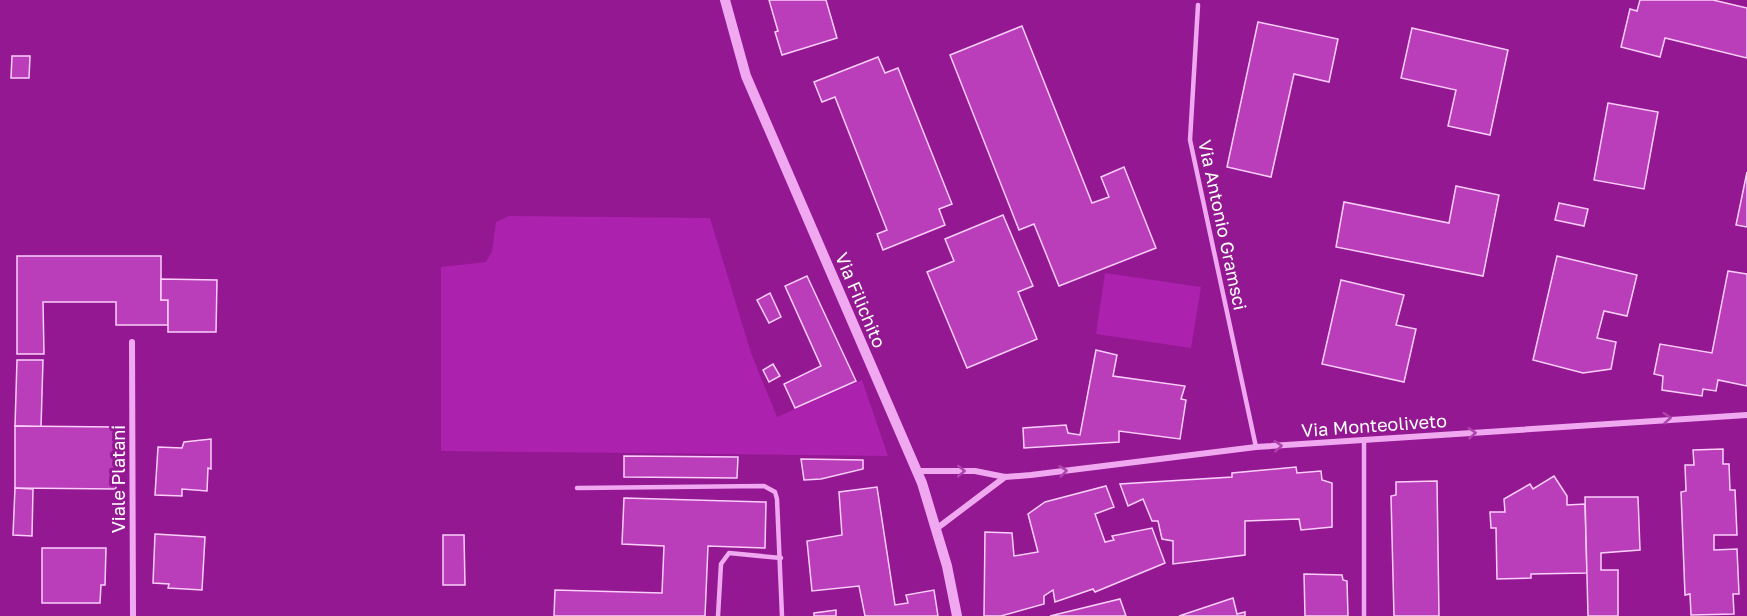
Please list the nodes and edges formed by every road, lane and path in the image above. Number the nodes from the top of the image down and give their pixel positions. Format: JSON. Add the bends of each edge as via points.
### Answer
{"nodes":[{"id":1,"x":725,"y":0,"type":"edge"},
{"id":2,"x":1198,"y":5,"type":"dead end"},
{"id":3,"x":132,"y":342,"type":"dead end"},
{"id":4,"x":1747,"y":415,"type":"edge"},
{"id":5,"x":1364,"y":441,"type":"junction"},
{"id":6,"x":1256,"y":447,"type":"junction"},
{"id":7,"x":917,"y":471,"type":"junction"},
{"id":8,"x":1005,"y":477,"type":"junction"},
{"id":9,"x":577,"y":488,"type":"dead end"},
{"id":10,"x":936,"y":529,"type":"junction"},
{"id":11,"x":781,"y":558,"type":"junction"},
{"id":12,"x":133,"y":616,"type":"edge"},
{"id":13,"x":718,"y":616,"type":"edge"},
{"id":14,"x":782,"y":616,"type":"edge"},
{"id":15,"x":957,"y":616,"type":"edge"},
{"id":16,"x":1364,"y":616,"type":"edge"}],
"edges":[{"from":1,"to":7,"type":"street","name":"Via Filichito","via":[[746,76]]},
{"from":2,"to":6,"type":"lane","name":"Via Antonio Gramsci","via":[[1190,140]]},
{"from":3,"to":12,"type":"street","name":"Viale Platani"},
{"from":5,"to":4,"type":"street","name":"Via Monteoliveto","one_way":true},
{"from":6,"to":5,"type":"street","name":"Via Monteoliveto","one_way":true},
{"from":5,"to":16,"type":"lane"},
{"from":8,"to":6,"type":"street","name":"Via Monteoliveto","one_way":true},
{"from":7,"to":8,"type":"street","name":"Via Monteoliveto","one_way":true,"via":[[975,471]]},
{"from":7,"to":10,"type":"street","name":"Via Filichito"},
{"from":8,"to":10,"type":"street"},
{"from":9,"to":11,"type":"lane","via":[[771,488],[777,499]]},
{"from":10,"to":15,"type":"street","name":"Via Filichito"},
{"from":11,"to":13,"type":"lane","via":[[729,553],[724,556]]},
{"from":11,"to":14,"type":"lane"}]}
